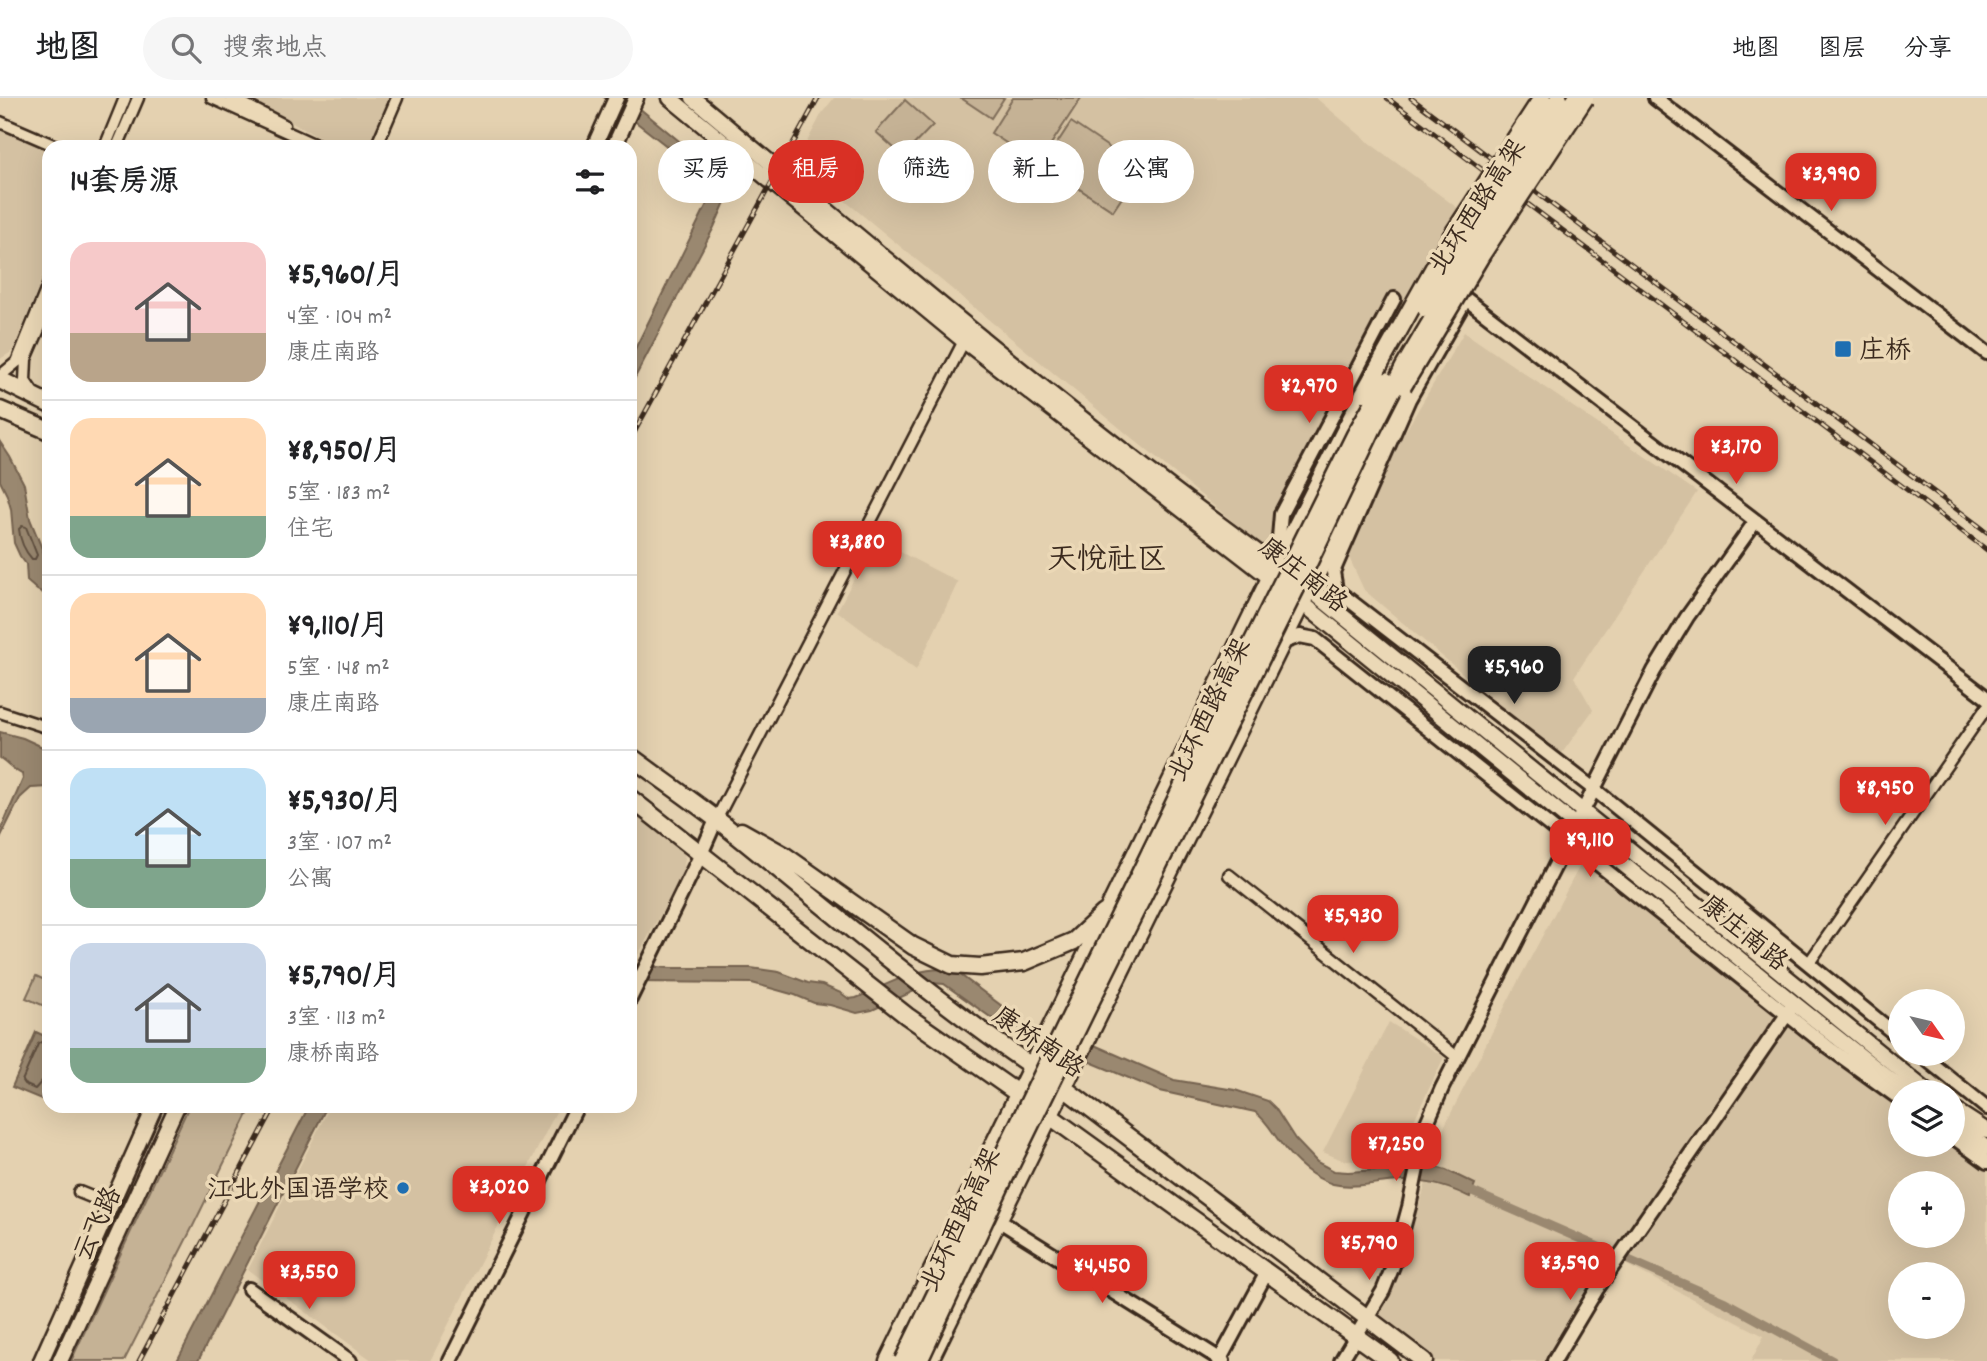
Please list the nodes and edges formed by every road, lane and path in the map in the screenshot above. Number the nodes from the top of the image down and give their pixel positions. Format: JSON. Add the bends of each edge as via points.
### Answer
{"nodes":[{"id":1,"x":125,"y":98,"type":"edge"},
{"id":2,"x":138,"y":98,"type":"edge"},
{"id":3,"x":212,"y":98,"type":"edge"},
{"id":4,"x":232,"y":98,"type":"edge"},
{"id":5,"x":397,"y":98,"type":"edge"},
{"id":6,"x":670,"y":98,"type":"edge"},
{"id":7,"x":693,"y":98,"type":"edge"},
{"id":8,"x":1542,"y":98,"type":"edge"},
{"id":9,"x":1559,"y":98,"type":"edge"},
{"id":10,"x":1576,"y":98,"type":"edge"},
{"id":11,"x":1585,"y":98,"type":"edge"},
{"id":12,"x":1655,"y":98,"type":"edge"},
{"id":13,"x":614,"y":103,"type":"edge"},
{"id":14,"x":631,"y":110,"type":"edge"},
{"id":15,"x":0,"y":122,"type":"edge"},
{"id":16,"x":42,"y":140,"type":"edge"},
{"id":17,"x":108,"y":140,"type":"edge"},
{"id":18,"x":120,"y":140,"type":"edge"},
{"id":19,"x":306,"y":140,"type":"edge"},
{"id":20,"x":310,"y":140,"type":"edge"},
{"id":21,"x":379,"y":140,"type":"edge"},
{"id":22,"x":597,"y":140,"type":"edge"},
{"id":23,"x":617,"y":140,"type":"edge"},
{"id":24,"x":1394,"y":299,"type":"dead end"},
{"id":25,"x":42,"y":301,"type":"edge"},
{"id":26,"x":42,"y":322,"type":"edge"},
{"id":27,"x":967,"y":335,"type":"junction"},
{"id":28,"x":1987,"y":353,"type":"edge"},
{"id":29,"x":0,"y":378,"type":"edge"},
{"id":30,"x":42,"y":399,"type":"edge"},
{"id":31,"x":42,"y":399,"type":"edge"},
{"id":32,"x":3,"y":411,"type":"edge"},
{"id":33,"x":42,"y":428,"type":"edge"},
{"id":34,"x":1755,"y":522,"type":"junction"},
{"id":35,"x":1273,"y":572,"type":"junction"},
{"id":36,"x":1336,"y":590,"type":"junction"},
{"id":37,"x":1306,"y":596,"type":"junction"},
{"id":38,"x":1283,"y":642,"type":"junction"},
{"id":39,"x":1987,"y":698,"type":"edge"},
{"id":40,"x":1987,"y":708,"type":"edge"},
{"id":41,"x":0,"y":712,"type":"edge"},
{"id":42,"x":42,"y":726,"type":"edge"},
{"id":43,"x":637,"y":761,"type":"edge"},
{"id":44,"x":1595,"y":790,"type":"junction"},
{"id":45,"x":637,"y":804,"type":"edge"},
{"id":46,"x":1584,"y":812,"type":"junction"},
{"id":47,"x":718,"y":821,"type":"junction"},
{"id":48,"x":1576,"y":827,"type":"junction"},
{"id":49,"x":1568,"y":841,"type":"junction"},
{"id":50,"x":701,"y":854,"type":"junction"},
{"id":51,"x":1229,"y":875,"type":"dead end"},
{"id":52,"x":1111,"y":907,"type":"junction"},
{"id":53,"x":1809,"y":963,"type":"junction"},
{"id":54,"x":637,"y":985,"type":"edge"},
{"id":55,"x":1791,"y":1009,"type":"junction"},
{"id":56,"x":1888,"y":1028,"type":"edge"},
{"id":57,"x":1458,"y":1058,"type":"junction"},
{"id":58,"x":1035,"y":1062,"type":"junction"},
{"id":59,"x":1935,"y":1066,"type":"edge"},
{"id":60,"x":1889,"y":1080,"type":"edge"},
{"id":61,"x":1913,"y":1080,"type":"edge"},
{"id":62,"x":1067,"y":1082,"type":"junction"},
{"id":63,"x":1888,"y":1090,"type":"edge"},
{"id":64,"x":1018,"y":1095,"type":"junction"},
{"id":65,"x":1987,"y":1108,"type":"edge"},
{"id":66,"x":152,"y":1113,"type":"edge"},
{"id":67,"x":174,"y":1113,"type":"edge"},
{"id":68,"x":574,"y":1113,"type":"edge"},
{"id":69,"x":1050,"y":1116,"type":"junction"},
{"id":70,"x":1965,"y":1117,"type":"edge"},
{"id":71,"x":1987,"y":1131,"type":"edge"},
{"id":72,"x":1965,"y":1133,"type":"edge"},
{"id":73,"x":1965,"y":1146,"type":"edge"},
{"id":74,"x":1987,"y":1148,"type":"edge"},
{"id":75,"x":1987,"y":1162,"type":"edge"},
{"id":76,"x":79,"y":1192,"type":"dead end"},
{"id":77,"x":111,"y":1205,"type":"junction"},
{"id":78,"x":999,"y":1220,"type":"junction"},
{"id":79,"x":1267,"y":1272,"type":"junction"},
{"id":80,"x":249,"y":1289,"type":"dead end"},
{"id":81,"x":1367,"y":1318,"type":"junction"},
{"id":82,"x":1356,"y":1336,"type":"junction"},
{"id":83,"x":1221,"y":1360,"type":"edge"},
{"id":84,"x":41,"y":1361,"type":"edge"},
{"id":85,"x":60,"y":1361,"type":"edge"},
{"id":86,"x":350,"y":1361,"type":"edge"},
{"id":87,"x":450,"y":1361,"type":"edge"},
{"id":88,"x":888,"y":1361,"type":"edge"},
{"id":89,"x":903,"y":1361,"type":"edge"},
{"id":90,"x":919,"y":1361,"type":"edge"},
{"id":91,"x":929,"y":1361,"type":"edge"},
{"id":92,"x":1341,"y":1361,"type":"edge"},
{"id":93,"x":1390,"y":1361,"type":"edge"},
{"id":94,"x":1424,"y":1361,"type":"edge"},
{"id":95,"x":1554,"y":1361,"type":"edge"}],
"edges":[{"from":1,"to":17,"type":"street"},
{"from":2,"to":18,"type":"street"},
{"from":3,"to":19,"type":"street"},
{"from":4,"to":20,"type":"street"},
{"from":5,"to":21,"type":"street"},
{"from":6,"to":27,"type":"main road","name":"康庄南路"},
{"from":7,"to":27,"type":"main road","name":"康庄南路"},
{"from":8,"to":35,"type":"main road","bridge":true,"via":[[1451,237],[1364,393]]},
{"from":9,"to":89,"type":"main road","name":"北环西路高架","bridge":true,"via":[[1463,244],[1355,435]]},
{"from":10,"to":90,"type":"main road","name":"北环西路高架","bridge":true,"via":[[1474,249],[1404,367],[1081,1021]]},
{"from":11,"to":37,"type":"main road","bridge":true,"via":[[1482,254],[1403,386]]},
{"from":12,"to":28,"type":"street"},
{"from":13,"to":22,"type":"main road"},
{"from":14,"to":23,"type":"main road"},
{"from":15,"to":16,"type":"street"},
{"from":24,"to":35,"type":"street","via":[[1281,514]]},
{"from":25,"to":29,"type":"street","via":[[17,362]]},
{"from":26,"to":31,"type":"street","via":[[26,359],[25,381]]},
{"from":27,"to":35,"type":"main road","name":"康庄南路","via":[[1153,474]]},
{"from":27,"to":47,"type":"street"},
{"from":29,"to":30,"type":"main road"},
{"from":32,"to":33,"type":"main road"},
{"from":34,"to":36,"type":"street","via":[[1466,299],[1404,412],[1332,572]]},
{"from":34,"to":39,"type":"street"},
{"from":34,"to":44,"type":"street","via":[[1654,671]]},
{"from":35,"to":37,"type":"main road","name":"康庄南路"},
{"from":35,"to":52,"type":"main road"},
{"from":36,"to":37,"type":"street"},
{"from":36,"to":44,"type":"street"},
{"from":37,"to":38,"type":"main road"},
{"from":37,"to":46,"type":"main road","name":"康庄南路"},
{"from":37,"to":48,"type":"main road","name":"康庄南路"},
{"from":38,"to":49,"type":"street","via":[[1300,636],[1315,639]]},
{"from":38,"to":62,"type":"main road"},
{"from":40,"to":53,"type":"street"},
{"from":41,"to":42,"type":"street"},
{"from":43,"to":47,"type":"main road","name":"康桥南路"},
{"from":44,"to":46,"type":"street"},
{"from":44,"to":53,"type":"street"},
{"from":45,"to":50,"type":"main road","name":"康桥南路"},
{"from":46,"to":48,"type":"street"},
{"from":46,"to":61,"type":"main road","name":"康庄南路"},
{"from":47,"to":50,"type":"street"},
{"from":47,"to":52,"type":"main road","via":[[784,855],[913,946],[952,965],[1024,962],[1074,941]]},
{"from":47,"to":58,"type":"main road","name":"康桥南路","via":[[943,1003]]},
{"from":48,"to":49,"type":"street"},
{"from":48,"to":55,"type":"main road","name":"康庄南路"},
{"from":49,"to":55,"type":"street"},
{"from":49,"to":57,"type":"street"},
{"from":50,"to":54,"type":"street"},
{"from":50,"to":64,"type":"main road","name":"康桥南路","via":[[906,1016]]},
{"from":51,"to":57,"type":"street"},
{"from":52,"to":58,"type":"main road"},
{"from":53,"to":56,"type":"street"},
{"from":55,"to":60,"type":"main road","name":"康庄南路"},
{"from":55,"to":63,"type":"street","via":[[1828,1047]]},
{"from":55,"to":95,"type":"street","via":[[1615,1262]]},
{"from":57,"to":81,"type":"street","via":[[1426,1125],[1393,1266]]},
{"from":58,"to":62,"type":"main road","name":"康桥南路"},
{"from":58,"to":64,"type":"main road"},
{"from":59,"to":65,"type":"street"},
{"from":62,"to":69,"type":"main road"},
{"from":62,"to":81,"type":"main road","name":"康桥南路"},
{"from":64,"to":69,"type":"main road","name":"康桥南路"},
{"from":64,"to":88,"type":"main road"},
{"from":66,"to":77,"type":"main road","name":"云飞路"},
{"from":67,"to":85,"type":"main road","name":"云飞路"},
{"from":68,"to":87,"type":"street"},
{"from":69,"to":78,"type":"main road"},
{"from":69,"to":79,"type":"main road","name":"康桥南路"},
{"from":70,"to":71,"type":"main road"},
{"from":72,"to":74,"type":"main road"},
{"from":73,"to":75,"type":"street"},
{"from":76,"to":77,"type":"street"},
{"from":77,"to":84,"type":"main road","name":"云飞路"},
{"from":78,"to":83,"type":"street"},
{"from":78,"to":91,"type":"main road"},
{"from":79,"to":82,"type":"main road","name":"康桥南路"},
{"from":79,"to":83,"type":"street"},
{"from":80,"to":86,"type":"street"},
{"from":81,"to":82,"type":"street"},
{"from":81,"to":94,"type":"main road","name":"康桥南路"},
{"from":82,"to":92,"type":"street"},
{"from":82,"to":93,"type":"main road","name":"康桥南路"}]}
